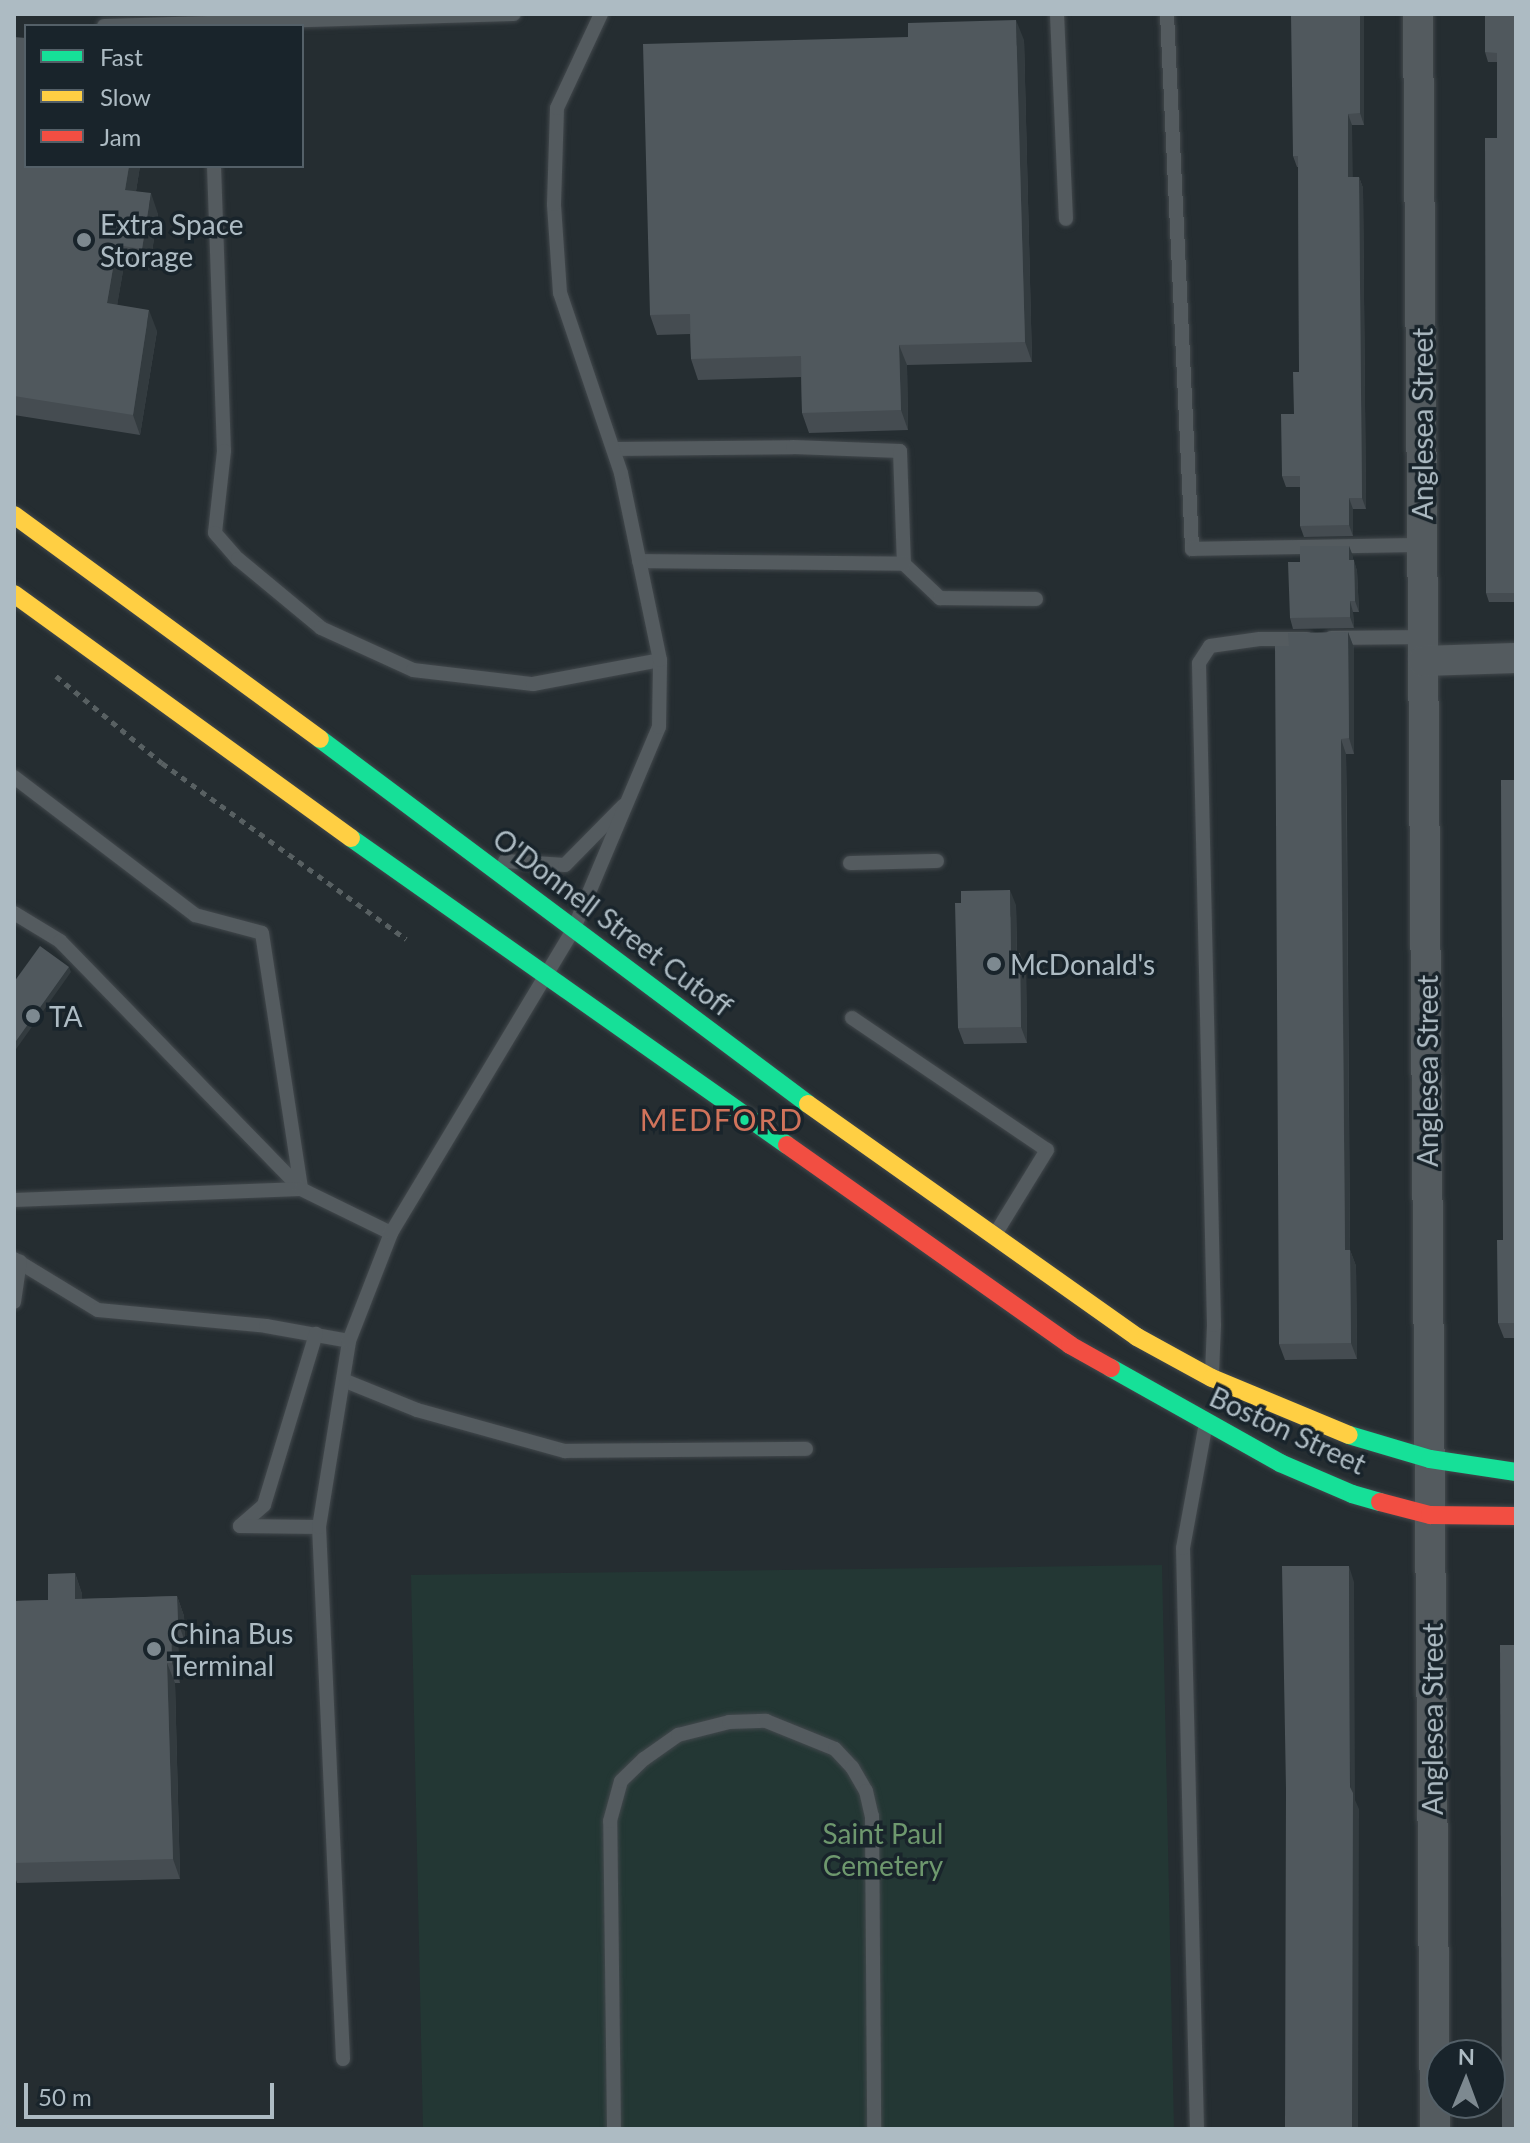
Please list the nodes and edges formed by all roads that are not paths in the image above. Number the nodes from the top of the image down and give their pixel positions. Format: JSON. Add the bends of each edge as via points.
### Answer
{"nodes":[{"id":1,"x":514,"y":14,"type":"edge"},
{"id":2,"x":601,"y":14,"type":"edge"},
{"id":3,"x":1057,"y":14,"type":"edge"},
{"id":4,"x":1167,"y":14,"type":"edge"},
{"id":5,"x":1418,"y":14,"type":"edge"},
{"id":6,"x":286,"y":23,"type":"edge"},
{"id":7,"x":202,"y":24,"type":"edge"},
{"id":8,"x":214,"y":168,"type":"edge"},
{"id":9,"x":1066,"y":219,"type":"dead end"},
{"id":10,"x":614,"y":449,"type":"junction"},
{"id":11,"x":14,"y":515,"type":"edge"},
{"id":12,"x":1423,"y":545,"type":"junction"},
{"id":13,"x":639,"y":561,"type":"junction"},
{"id":14,"x":904,"y":564,"type":"junction"},
{"id":15,"x":14,"y":594,"type":"edge"},
{"id":16,"x":1036,"y":599,"type":"dead end"},
{"id":17,"x":1423,"y":649,"type":"junction"},
{"id":18,"x":1516,"y":658,"type":"edge"},
{"id":19,"x":660,"y":660,"type":"junction"},
{"id":20,"x":14,"y":777,"type":"edge"},
{"id":21,"x":632,"y":797,"type":"junction"},
{"id":22,"x":485,"y":860,"type":"junction"},
{"id":23,"x":937,"y":861,"type":"dead end"},
{"id":24,"x":850,"y":863,"type":"dead end"},
{"id":25,"x":14,"y":913,"type":"edge"},
{"id":26,"x":574,"y":928,"type":"junction"},
{"id":27,"x":545,"y":976,"type":"junction"},
{"id":28,"x":852,"y":1018,"type":"dead end"},
{"id":29,"x":301,"y":1189,"type":"junction"},
{"id":30,"x":14,"y":1200,"type":"edge"},
{"id":31,"x":391,"y":1233,"type":"junction"},
{"id":32,"x":993,"y":1236,"type":"junction"},
{"id":33,"x":17,"y":1260,"type":"edge"},
{"id":34,"x":14,"y":1302,"type":"edge"},
{"id":35,"x":316,"y":1334,"type":"junction"},
{"id":36,"x":349,"y":1341,"type":"junction"},
{"id":37,"x":1185,"y":1364,"type":"joint"},
{"id":38,"x":1212,"y":1378,"type":"junction"},
{"id":39,"x":343,"y":1380,"type":"junction"},
{"id":40,"x":1206,"y":1424,"type":"junction"},
{"id":41,"x":806,"y":1449,"type":"dead end"},
{"id":42,"x":1430,"y":1459,"type":"junction"},
{"id":43,"x":1516,"y":1472,"type":"edge"},
{"id":44,"x":1430,"y":1515,"type":"junction"},
{"id":45,"x":1516,"y":1516,"type":"edge"},
{"id":46,"x":319,"y":1527,"type":"junction"},
{"id":47,"x":343,"y":2059,"type":"dead end"},
{"id":48,"x":614,"y":2129,"type":"edge"},
{"id":49,"x":874,"y":2129,"type":"edge"},
{"id":50,"x":1197,"y":2129,"type":"edge"},
{"id":51,"x":1435,"y":2129,"type":"edge"}],
"edges":[{"from":1,"to":6,"type":"lane"},
{"from":2,"to":10,"type":"lane","via":[[557,108],[554,204],[560,293]]},
{"from":3,"to":9,"type":"lane"},
{"from":4,"to":12,"type":"lane","via":[[1192,549]]},
{"from":5,"to":12,"type":"street","name":"Anglesea Street"},
{"from":6,"to":7,"type":"lane"},
{"from":8,"to":19,"type":"lane","via":[[224,451],[215,533],[238,559],[321,628],[413,670],[533,684]]},
{"from":10,"to":13,"type":"lane"},
{"from":10,"to":14,"type":"lane","via":[[900,451]]},
{"from":11,"to":22,"type":"main road","name":"O'Donnell Street Cutoff"},
{"from":12,"to":17,"type":"street","name":"Anglesea Street"},
{"from":13,"to":14,"type":"lane"},
{"from":13,"to":19,"type":"lane"},
{"from":14,"to":16,"type":"lane","via":[[940,598]]},
{"from":15,"to":27,"type":"main road"},
{"from":17,"to":18,"type":"street"},
{"from":17,"to":38,"type":"lane","via":[[1260,639],[1210,646],[1199,663]]},
{"from":17,"to":42,"type":"street","name":"Anglesea Street"},
{"from":19,"to":21,"type":"lane","via":[[659,727]]},
{"from":20,"to":29,"type":"lane","via":[[195,915],[262,933]]},
{"from":21,"to":22,"type":"lane","via":[[565,865]]},
{"from":21,"to":26,"type":"lane"},
{"from":22,"to":26,"type":"main road","name":"O'Donnell Street Cutoff"},
{"from":23,"to":24,"type":"lane"},
{"from":25,"to":29,"type":"lane","via":[[60,941]]},
{"from":26,"to":27,"type":"lane"},
{"from":26,"to":32,"type":"main road","name":"O'Donnell Street Cutoff","via":[[858,1142]]},
{"from":27,"to":31,"type":"lane"},
{"from":27,"to":40,"type":"main road","name":"Boston Street","via":[[1070,1345]]},
{"from":28,"to":32,"type":"lane","via":[[1047,1150]]},
{"from":29,"to":30,"type":"lane"},
{"from":29,"to":31,"type":"lane"},
{"from":31,"to":36,"type":"lane"},
{"from":32,"to":37,"type":"main road","name":"O'Donnell Street Cutoff","via":[[1137,1337]]},
{"from":33,"to":34,"type":"lane"},
{"from":33,"to":35,"type":"lane","via":[[98,1310]]},
{"from":35,"to":36,"type":"lane"},
{"from":35,"to":46,"type":"lane","via":[[264,1505],[240,1526]]},
{"from":36,"to":39,"type":"lane"},
{"from":37,"to":38,"type":"main road","name":"Boston Street"},
{"from":38,"to":42,"type":"main road","name":"Boston Street","via":[[1298,1416]]},
{"from":39,"to":41,"type":"lane","via":[[417,1410],[565,1451]]},
{"from":39,"to":46,"type":"lane"},
{"from":40,"to":44,"type":"main road","name":"Boston Street","via":[[1352,1494]]},
{"from":40,"to":50,"type":"lane","via":[[1183,1548]]},
{"from":42,"to":43,"type":"main road","name":"Boston Street"},
{"from":42,"to":44,"type":"street","name":"Anglesea Street"},
{"from":44,"to":45,"type":"main road","name":"Boston Street"},
{"from":44,"to":51,"type":"street","name":"Anglesea Street"},
{"from":46,"to":47,"type":"lane"},
{"from":48,"to":49,"type":"lane","via":[[610,1821],[621,1781],[678,1735],[729,1722],[766,1721],[835,1749],[866,1791],[872,1816]]}]}
